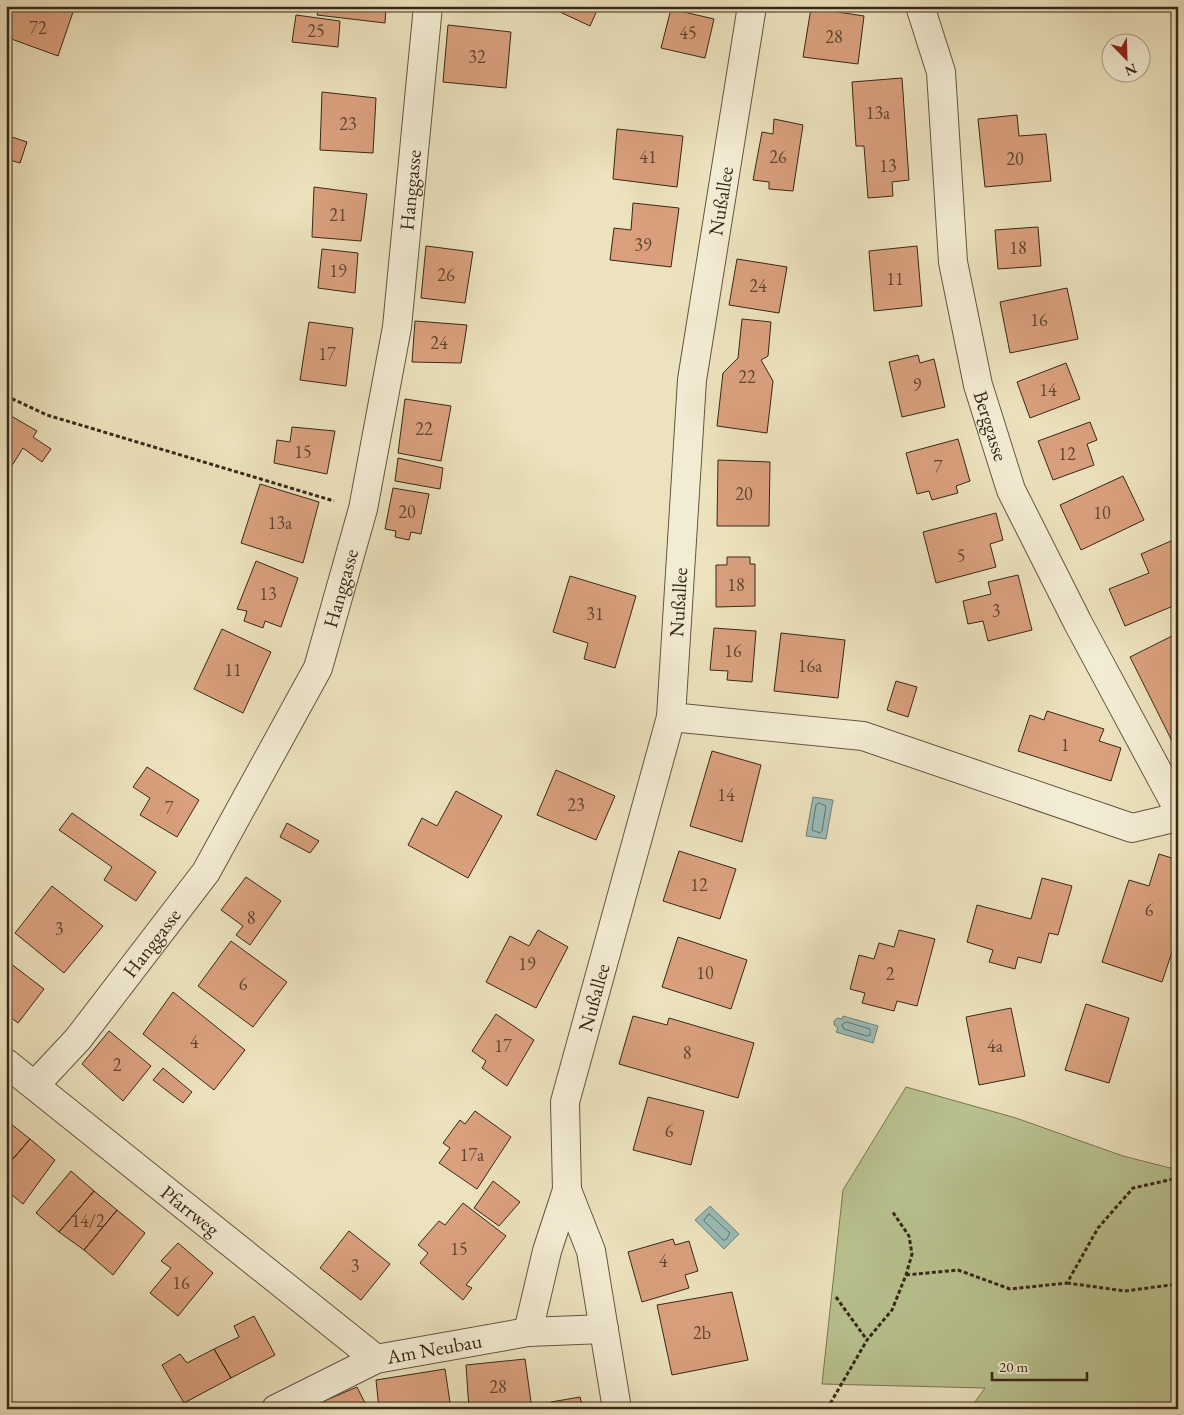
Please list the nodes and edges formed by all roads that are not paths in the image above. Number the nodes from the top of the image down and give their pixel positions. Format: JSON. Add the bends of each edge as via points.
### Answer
{"nodes":[{"id":1,"x":428,"y":6,"type":"edge"},
{"id":2,"x":752,"y":6,"type":"edge"},
{"id":3,"x":920,"y":6,"type":"edge"},
{"id":4,"x":670,"y":718,"type":"junction"},
{"id":5,"x":1178,"y":809,"type":"edge"},
{"id":6,"x":1178,"y":817,"type":"edge"},
{"id":7,"x":6,"y":1063,"type":"edge"},
{"id":8,"x":35,"y":1085,"type":"junction"},
{"id":9,"x":567,"y":1190,"type":"junction"},
{"id":10,"x":604,"y":1329,"type":"junction"},
{"id":11,"x":528,"y":1332,"type":"junction"},
{"id":12,"x":376,"y":1358,"type":"junction"},
{"id":13,"x":276,"y":1409,"type":"edge"},
{"id":14,"x":617,"y":1409,"type":"edge"}],
"edges":[{"from":1,"to":8,"type":"street","name":"Hanggasse","via":[[397,327],[363,509],[318,668],[206,872],[78,1038]]},
{"from":2,"to":4,"type":"street","name":"Nußallee","via":[[692,380]]},
{"from":3,"to":5,"type":"street","name":"Berggasse","via":[[942,72],[953,262],[978,385],[1011,490]]},
{"from":4,"to":6,"type":"street","via":[[863,736],[1132,828]]},
{"from":4,"to":9,"type":"street","name":"Nußallee","via":[[565,1102]]},
{"from":7,"to":8,"type":"street","name":"Pfarrweg"},
{"from":8,"to":12,"type":"street","name":"Pfarrweg"},
{"from":9,"to":10,"type":"street","name":"Nußallee","via":[[590,1251]]},
{"from":9,"to":11,"type":"street","name":"Nußallee","via":[[547,1251]]},
{"from":10,"to":11,"type":"street","name":"Am Neubau"},
{"from":10,"to":14,"type":"street","name":"Nußallee"},
{"from":11,"to":12,"type":"street","name":"Am Neubau"},
{"from":12,"to":13,"type":"street","name":"Am Neubau"}]}
